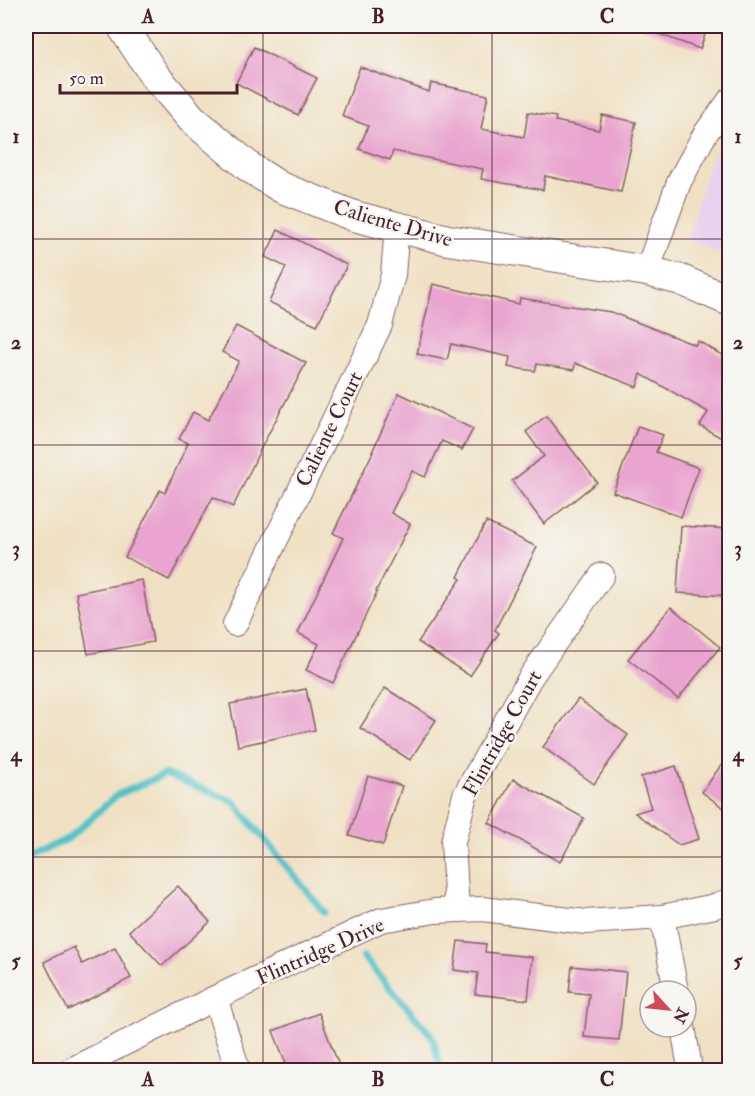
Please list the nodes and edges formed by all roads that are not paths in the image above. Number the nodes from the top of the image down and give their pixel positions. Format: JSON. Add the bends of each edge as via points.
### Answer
{"nodes":[{"id":1,"x":122,"y":26,"type":"edge"},
{"id":2,"x":729,"y":100,"type":"edge"},
{"id":3,"x":398,"y":227,"type":"junction"},
{"id":4,"x":646,"y":271,"type":"junction"},
{"id":5,"x":729,"y":301,"type":"edge"},
{"id":6,"x":602,"y":575,"type":"dead end"},
{"id":7,"x":235,"y":624,"type":"dead end"},
{"id":8,"x":729,"y":900,"type":"edge"},
{"id":9,"x":457,"y":910,"type":"junction"},
{"id":10,"x":662,"y":917,"type":"junction"},
{"id":11,"x":674,"y":979,"type":"edge"},
{"id":12,"x":215,"y":998,"type":"junction"},
{"id":13,"x":685,"y":1039,"type":"edge"},
{"id":14,"x":689,"y":1062,"type":"dead end"},
{"id":15,"x":71,"y":1071,"type":"edge"},
{"id":16,"x":238,"y":1071,"type":"edge"}],
"edges":[{"from":1,"to":3,"type":"street","name":"Caliente Drive","via":[[155,76],[192,119],[249,167],[280,187],[354,216]]},
{"from":2,"to":4,"type":"street","via":[[679,182]]},
{"from":3,"to":4,"type":"street","name":"Caliente Drive","via":[[448,240]]},
{"from":3,"to":7,"type":"street","name":"Caliente Court","via":[[393,275],[380,325]]},
{"from":4,"to":5,"type":"street","name":"Caliente Drive","via":[[681,280]]},
{"from":6,"to":9,"type":"street","name":"Flintridge Court","via":[[530,678],[465,795],[453,842]]},
{"from":8,"to":10,"type":"street","name":"Flintridge Drive"},
{"from":9,"to":10,"type":"street","name":"Flintridge Drive","via":[[483,909],[585,922]]},
{"from":9,"to":12,"type":"street","name":"Flintridge Drive","via":[[381,921]]},
{"from":10,"to":11,"type":"street"},
{"from":12,"to":15,"type":"street","name":"Flintridge Drive"},
{"from":12,"to":16,"type":"street"},
{"from":13,"to":14,"type":"street"}]}
